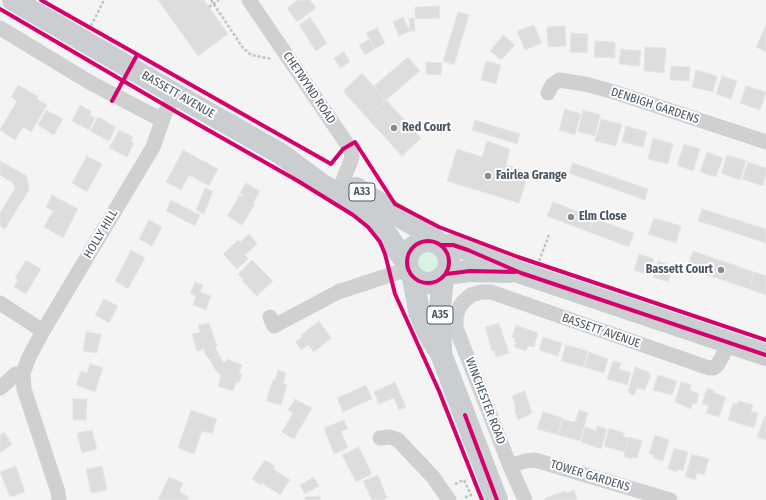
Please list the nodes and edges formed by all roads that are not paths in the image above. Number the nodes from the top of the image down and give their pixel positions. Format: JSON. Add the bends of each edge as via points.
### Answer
{"nodes":[{"id":1,"x":13,"y":0,"type":"edge"},
{"id":2,"x":253,"y":1,"type":"edge"},
{"id":3,"x":0,"y":28,"type":"edge"},
{"id":4,"x":548,"y":93,"type":"dead end"},
{"id":5,"x":175,"y":94,"type":"junction"},
{"id":6,"x":162,"y":120,"type":"junction"},
{"id":7,"x":766,"y":142,"type":"edge"},
{"id":8,"x":280,"y":154,"type":"junction"},
{"id":9,"x":343,"y":180,"type":"junction"},
{"id":10,"x":439,"y":243,"type":"junction"},
{"id":11,"x":530,"y":266,"type":"junction"},
{"id":12,"x":409,"y":270,"type":"junction"},
{"id":13,"x":444,"y":275,"type":"junction"},
{"id":14,"x":463,"y":302,"type":"joint"},
{"id":15,"x":0,"y":303,"type":"edge"},
{"id":16,"x":274,"y":326,"type":"dead end"},
{"id":17,"x":43,"y":331,"type":"junction"},
{"id":18,"x":727,"y":343,"type":"junction"},
{"id":19,"x":441,"y":354,"type":"junction"},
{"id":20,"x":766,"y":355,"type":"edge"},
{"id":21,"x":23,"y":373,"type":"junction"},
{"id":22,"x":0,"y":388,"type":"edge"},
{"id":23,"x":380,"y":438,"type":"dead end"},
{"id":24,"x":510,"y":466,"type":"junction"},
{"id":25,"x":445,"y":495,"type":"edge"},
{"id":26,"x":59,"y":500,"type":"edge"},
{"id":27,"x":497,"y":500,"type":"edge"},
{"id":28,"x":525,"y":500,"type":"edge"},
{"id":29,"x":670,"y":500,"type":"edge"}],
"edges":[{"from":1,"to":5,"type":"main road","name":"BASSETT AVENUE","number":"A33"},
{"from":2,"to":9,"type":"street","name":"CHETWYND ROAD","via":[[350,150],[352,157]]},
{"from":3,"to":6,"type":"street","via":[[91,83]]},
{"from":4,"to":7,"type":"street","name":"DENBIGH GARDENS","via":[[552,84],[559,80],[585,84]]},
{"from":5,"to":6,"type":"street","name":"HOLLY HILL"},
{"from":5,"to":8,"type":"main road","name":"BASSETT AVENUE","number":"A33"},
{"from":6,"to":17,"type":"street","name":"HOLLY HILL","via":[[153,147]]},
{"from":8,"to":9,"type":"main road","name":"BASSETT AVENUE","number":"A33","via":[[325,170]]},
{"from":8,"to":12,"type":"main road","name":"BASSETT AVENUE","number":"A33","via":[[374,219]]},
{"from":9,"to":10,"type":"main road","name":"BASSETT AVENUE","number":"A33","via":[[407,222],[428,232]]},
{"from":10,"to":11,"type":"main road"},
{"from":10,"to":12,"type":"main road","via":[[424,240],[413,246],[407,256]]},
{"from":10,"to":13,"type":"main road","via":[[446,250],[449,262]]},
{"from":11,"to":13,"type":"main road"},
{"from":11,"to":18,"type":"main road"},
{"from":12,"to":13,"type":"main road","via":[[419,281],[432,283]]},
{"from":12,"to":16,"type":"street","via":[[338,292]]},
{"from":12,"to":19,"type":"main road","name":"WINCHESTER ROAD","number":"A35","via":[[419,311],[428,333]]},
{"from":13,"to":19,"type":"main road","name":"WINCHESTER ROAD","number":"A35","via":[[440,309]]},
{"from":14,"to":18,"type":"street","name":"BASSETT AVENUE","via":[[471,295],[491,292],[709,368],[714,368],[718,364]]},
{"from":14,"to":24,"type":"street","name":"WINCHESTER ROAD","via":[[456,318],[456,328]]},
{"from":15,"to":17,"type":"street"},
{"from":17,"to":21,"type":"street","name":"HOLLY HILL"},
{"from":18,"to":20,"type":"main road"},
{"from":19,"to":27,"type":"main road","name":"WINCHESTER ROAD","number":"A35"},
{"from":21,"to":22,"type":"street","via":[[16,374]]},
{"from":21,"to":26,"type":"street","name":"HOLLY HILL","via":[[24,389]]},
{"from":23,"to":25,"type":"street","via":[[390,437],[398,440],[433,477]]},
{"from":24,"to":28,"type":"street","name":"WINCHESTER ROAD"},
{"from":24,"to":29,"type":"street","name":"TOWER GARDENS","via":[[535,460]]}]}
